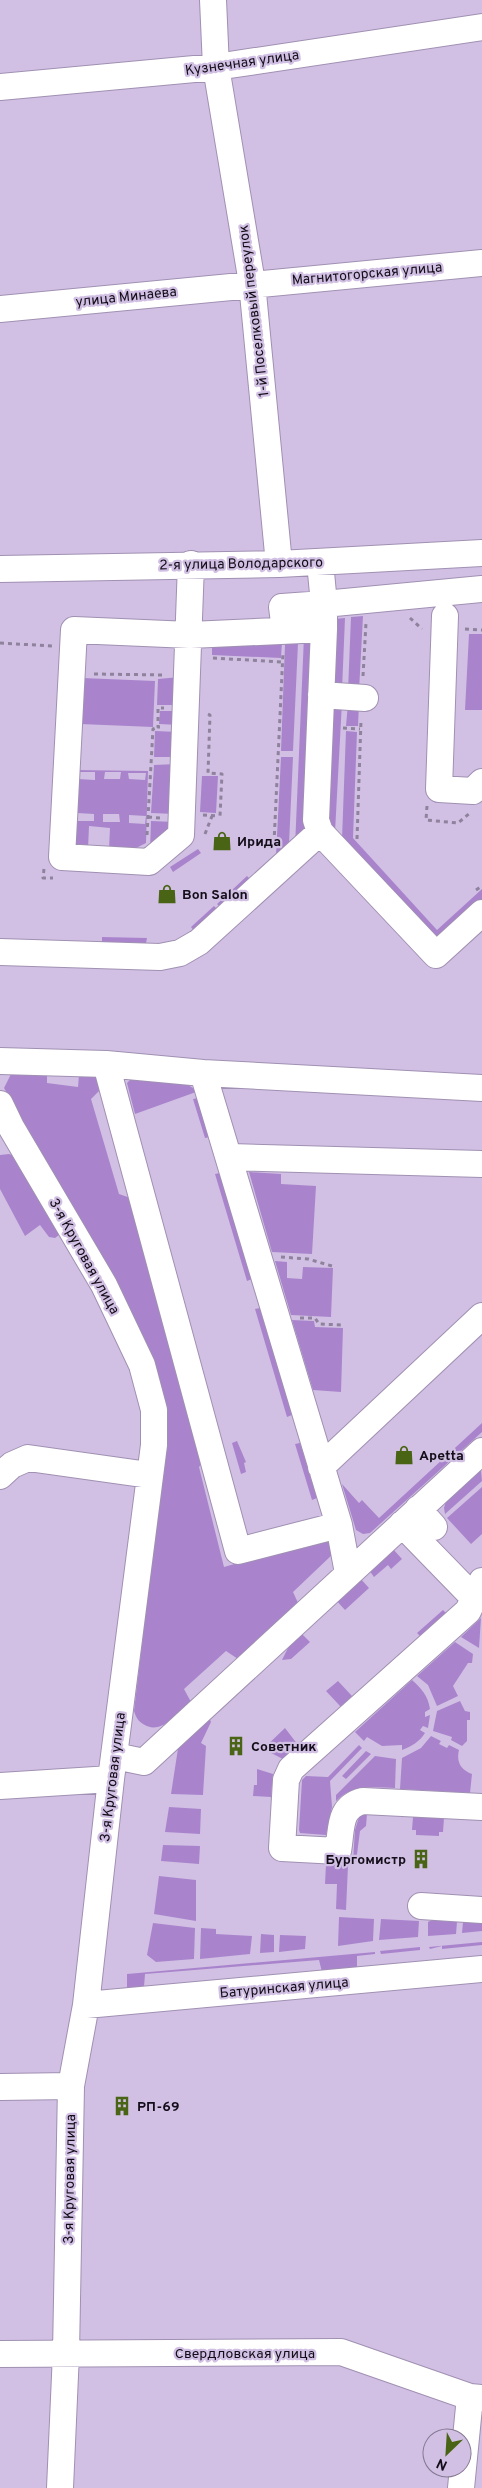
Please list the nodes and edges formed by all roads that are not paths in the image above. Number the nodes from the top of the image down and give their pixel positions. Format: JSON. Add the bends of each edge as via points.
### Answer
{"nodes":[{"id":1,"x":213,"y":0,"type":"edge"},
{"id":2,"x":482,"y":27,"type":"edge"},
{"id":3,"x":216,"y":67,"type":"junction"},
{"id":4,"x":0,"y":87,"type":"edge"},
{"id":5,"x":482,"y":263,"type":"edge"},
{"id":6,"x":252,"y":284,"type":"junction"},
{"id":7,"x":0,"y":309,"type":"edge"},
{"id":8,"x":482,"y":553,"type":"edge"},
{"id":9,"x":320,"y":562,"type":"junction"},
{"id":10,"x":192,"y":564,"type":"junction"},
{"id":11,"x":279,"y":564,"type":"junction"},
{"id":12,"x":0,"y":569,"type":"edge"},
{"id":13,"x":482,"y":589,"type":"edge"},
{"id":14,"x":418,"y":596,"type":"junction"},
{"id":15,"x":324,"y":617,"type":"junction"},
{"id":16,"x":190,"y":635,"type":"junction"},
{"id":17,"x":321,"y":696,"type":"junction"},
{"id":18,"x":363,"y":698,"type":"road end"},
{"id":19,"x":482,"y":782,"type":"edge"},
{"id":20,"x":320,"y":832,"type":"junction"},
{"id":21,"x":476,"y":904,"type":"edge"},
{"id":22,"x":0,"y":952,"type":"edge"},
{"id":23,"x":0,"y":1061,"type":"edge"},
{"id":24,"x":106,"y":1064,"type":"junction"},
{"id":25,"x":203,"y":1073,"type":"junction"},
{"id":26,"x":482,"y":1088,"type":"edge"},
{"id":27,"x":0,"y":1104,"type":"edge"},
{"id":28,"x":5,"y":1133,"type":"edge"},
{"id":29,"x":230,"y":1157,"type":"junction"},
{"id":30,"x":482,"y":1164,"type":"edge"},
{"id":31,"x":482,"y":1316,"type":"edge"},
{"id":32,"x":482,"y":1451,"type":"edge"},
{"id":33,"x":321,"y":1467,"type":"junction"},
{"id":34,"x":148,"y":1475,"type":"junction"},
{"id":35,"x":0,"y":1476,"type":"edge"},
{"id":36,"x":418,"y":1520,"type":"junction"},
{"id":37,"x":339,"y":1524,"type":"junction"},
{"id":38,"x":348,"y":1572,"type":"junction"},
{"id":39,"x":480,"y":1586,"type":"edge"},
{"id":40,"x":113,"y":1768,"type":"junction"},
{"id":41,"x":0,"y":1786,"type":"edge"},
{"id":42,"x":482,"y":1806,"type":"edge"},
{"id":43,"x":421,"y":1906,"type":"dead end"},
{"id":44,"x":482,"y":1910,"type":"edge"},
{"id":45,"x":482,"y":1969,"type":"edge"},
{"id":46,"x":86,"y":2005,"type":"junction"},
{"id":47,"x":71,"y":2086,"type":"junction"},
{"id":48,"x":0,"y":2087,"type":"edge"},
{"id":49,"x":66,"y":2353,"type":"junction"},
{"id":50,"x":0,"y":2354,"type":"edge"},
{"id":51,"x":476,"y":2397,"type":"edge"},
{"id":52,"x":60,"y":2488,"type":"edge"},
{"id":53,"x":461,"y":2488,"type":"edge"}],
"edges":[{"from":1,"to":3,"type":"street","name":"1-й Поселковый переулок"},
{"from":2,"to":3,"type":"street","name":"Кузнечная улица"},
{"from":3,"to":4,"type":"street","name":"Кузнечная улица"},
{"from":3,"to":6,"type":"street","name":"1-й Поселковый переулок"},
{"from":5,"to":6,"type":"street","name":"Магнитогорская улица"},
{"from":6,"to":7,"type":"street","name":"улица Минаева"},
{"from":6,"to":11,"type":"street","name":"1-й Поселковый переулок"},
{"from":8,"to":9,"type":"street","name":"2-я улица Володарского"},
{"from":9,"to":11,"type":"street","name":"2-я улица Володарского"},
{"from":9,"to":15,"type":"street"},
{"from":10,"to":11,"type":"street","name":"2-я улица Володарского"},
{"from":10,"to":12,"type":"street","name":"2-я улица Володарского"},
{"from":10,"to":16,"type":"street"},
{"from":13,"to":14,"type":"street"},
{"from":14,"to":15,"type":"street"},
{"from":14,"to":19,"type":"street","via":[[451,616],[439,789],[473,791]]},
{"from":15,"to":16,"type":"street","via":[[284,638]]},
{"from":15,"to":17,"type":"street"},
{"from":16,"to":16,"type":"street","via":[[182,835],[149,862],[62,857],[68,630]]},
{"from":17,"to":18,"type":"street"},
{"from":17,"to":20,"type":"street","via":[[316,820]]},
{"from":20,"to":21,"type":"street","via":[[436,955]]},
{"from":20,"to":22,"type":"street","via":[[199,942],[180,953],[160,957]]},
{"from":23,"to":24,"type":"street"},
{"from":24,"to":25,"type":"street"},
{"from":24,"to":37,"type":"street","via":[[238,1551]]},
{"from":25,"to":26,"type":"street"},
{"from":25,"to":29,"type":"street"},
{"from":27,"to":28,"type":"street","name":"3-я Круговая улица"},
{"from":28,"to":34,"type":"street","name":"3-я Круговая улица","via":[[104,1285],[142,1365],[154,1410],[154,1445]]},
{"from":29,"to":30,"type":"street"},
{"from":29,"to":33,"type":"street"},
{"from":31,"to":33,"type":"street"},
{"from":32,"to":36,"type":"street"},
{"from":33,"to":37,"type":"street"},
{"from":34,"to":35,"type":"street","via":[[28,1458],[12,1465]]},
{"from":34,"to":40,"type":"street","name":"3-я Круговая улица"},
{"from":36,"to":38,"type":"street"},
{"from":36,"to":39,"type":"street"},
{"from":37,"to":38,"type":"street"},
{"from":38,"to":40,"type":"street","via":[[144,1762]]},
{"from":39,"to":42,"type":"street","via":[[468,1611],[291,1770],[286,1780],[282,1848],[338,1851],[344,1813],[352,1804],[363,1801]]},
{"from":40,"to":41,"type":"street"},
{"from":40,"to":46,"type":"street","name":"3-я Круговая улица"},
{"from":43,"to":44,"type":"street"},
{"from":45,"to":46,"type":"street","name":"Батуринская улица"},
{"from":46,"to":47,"type":"street","name":"3-я Круговая улица"},
{"from":47,"to":48,"type":"street"},
{"from":47,"to":49,"type":"street","name":"3-я Круговая улица"},
{"from":49,"to":50,"type":"street","name":"Свердловская улица"},
{"from":49,"to":51,"type":"street","name":"Свердловская улица","via":[[341,2352]]},
{"from":49,"to":52,"type":"street","name":"3-я Круговая улица"},
{"from":51,"to":53,"type":"street"}]}
